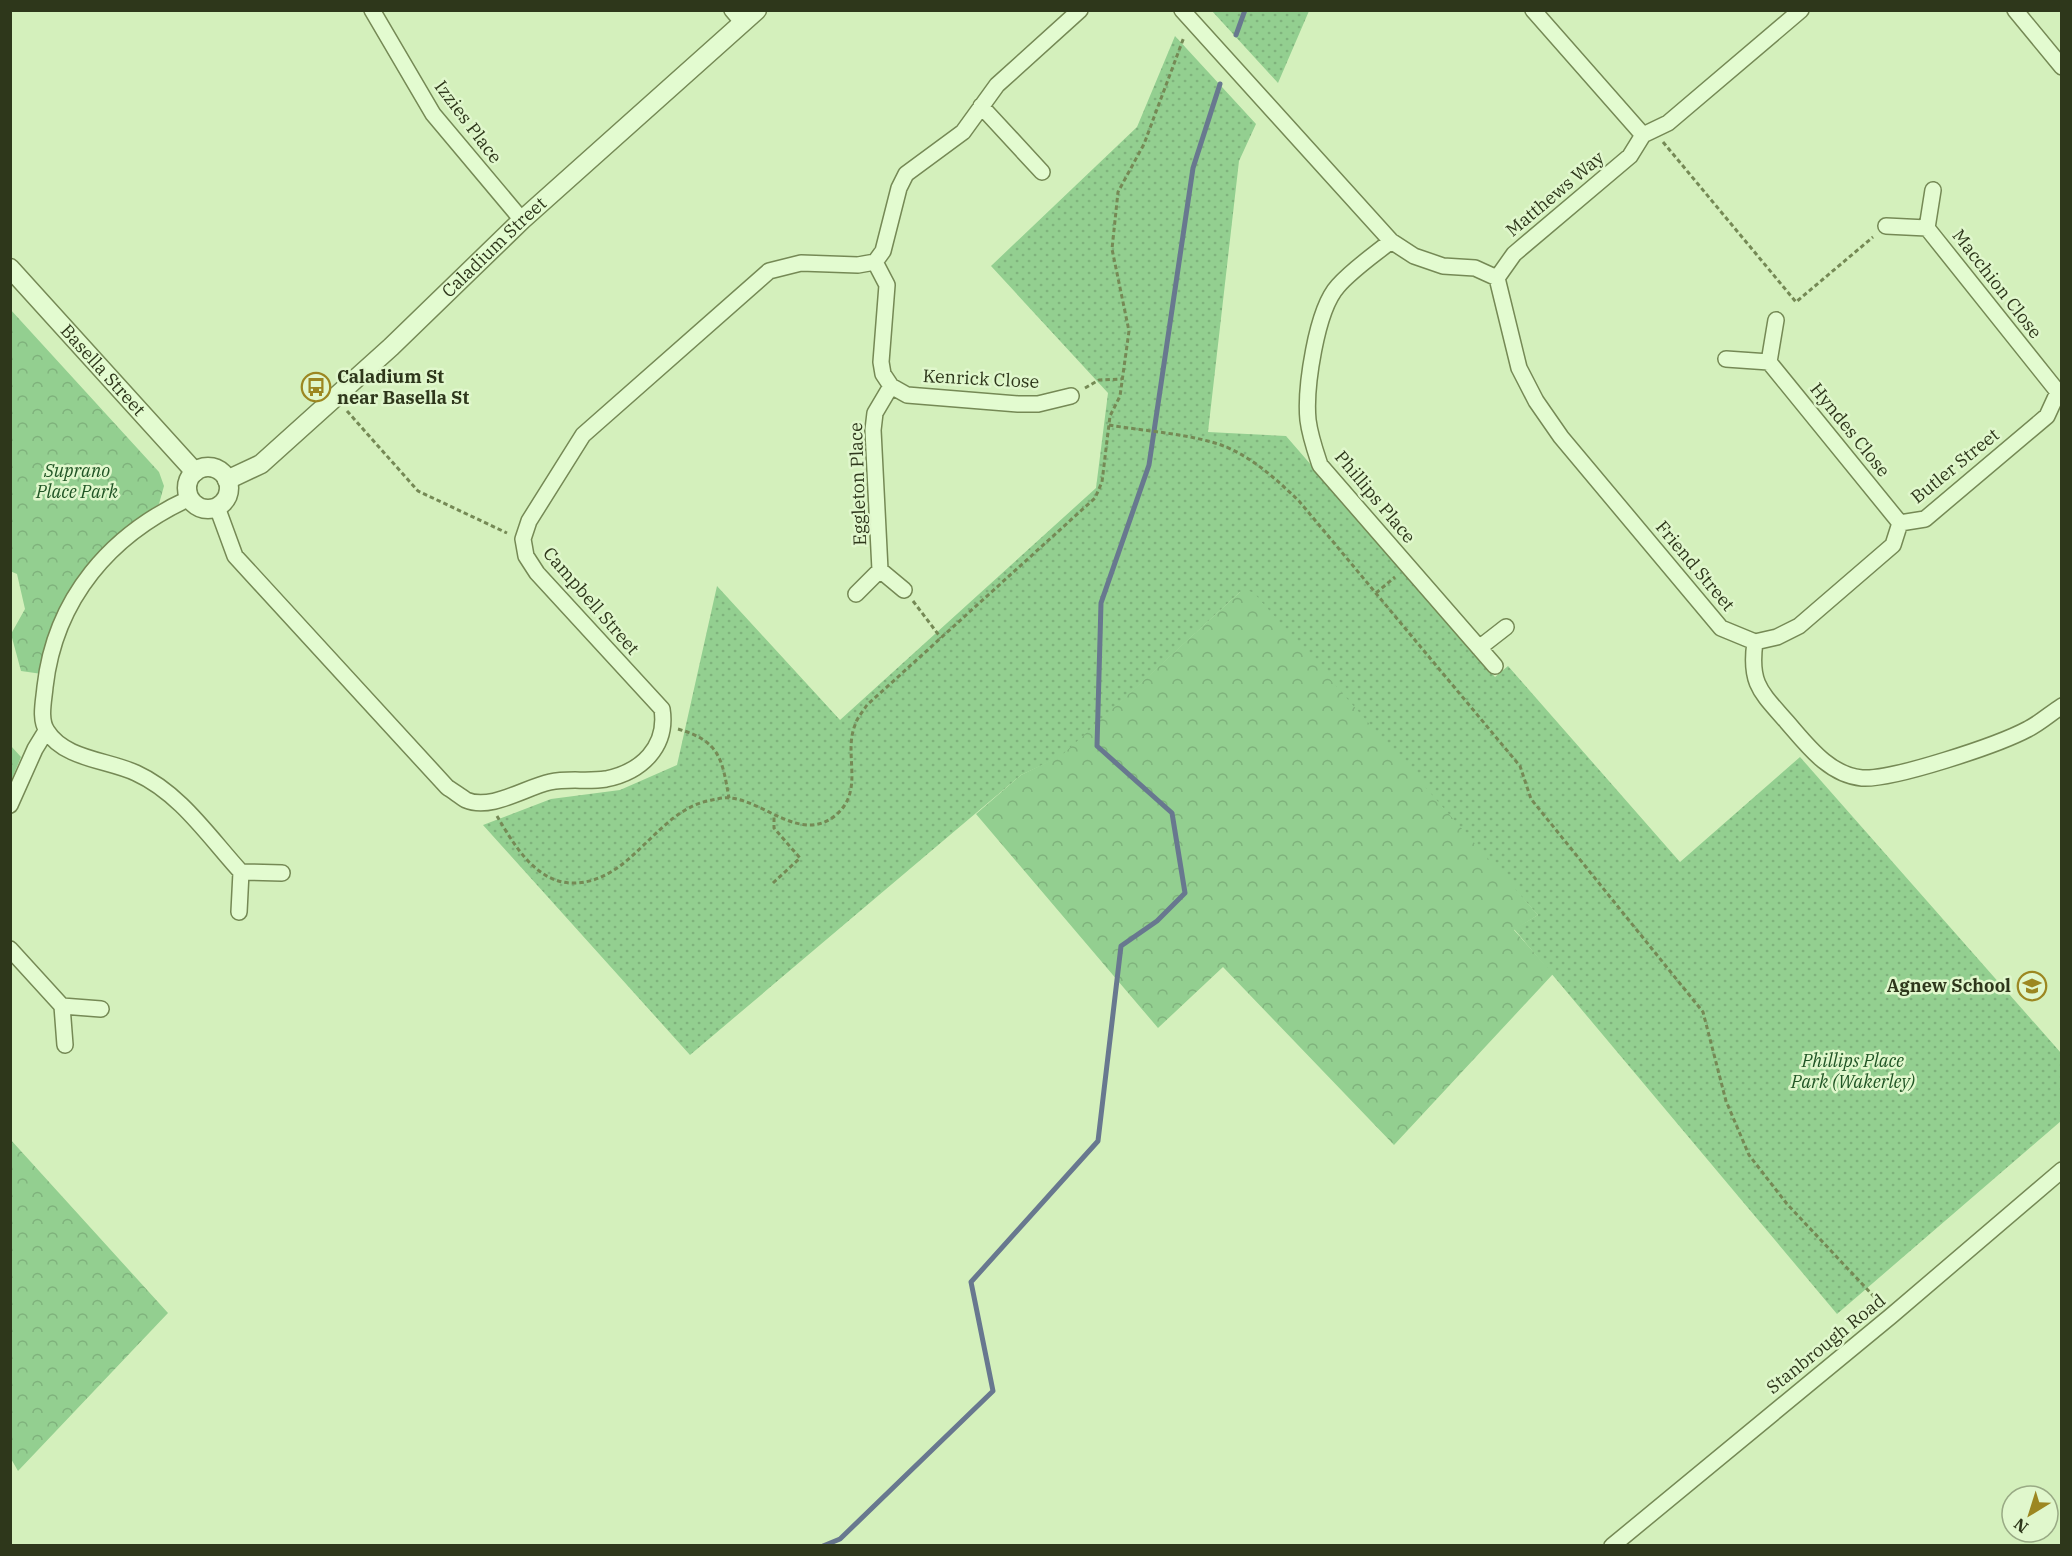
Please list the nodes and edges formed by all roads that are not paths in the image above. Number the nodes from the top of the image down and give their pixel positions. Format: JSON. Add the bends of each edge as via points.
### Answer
{"nodes":[{"id":1,"x":372,"y":10,"type":"edge"},
{"id":2,"x":757,"y":10,"type":"edge"},
{"id":3,"x":1080,"y":10,"type":"edge"},
{"id":4,"x":1182,"y":10,"type":"edge"},
{"id":5,"x":1533,"y":10,"type":"edge"},
{"id":6,"x":1801,"y":10,"type":"edge"},
{"id":7,"x":2015,"y":10,"type":"edge"},
{"id":8,"x":738,"y":17,"type":"edge"},
{"id":9,"x":2061,"y":66,"type":"edge"},
{"id":10,"x":981,"y":106,"type":"junction"},
{"id":11,"x":1649,"y":132,"type":"junction"},
{"id":12,"x":1042,"y":172,"type":"dead end"},
{"id":13,"x":1933,"y":190,"type":"dead end"},
{"id":14,"x":522,"y":220,"type":"junction"},
{"id":15,"x":1886,"y":226,"type":"road end"},
{"id":16,"x":1928,"y":228,"type":"junction"},
{"id":17,"x":1391,"y":241,"type":"junction"},
{"id":18,"x":875,"y":262,"type":"junction"},
{"id":19,"x":10,"y":268,"type":"edge"},
{"id":20,"x":1497,"y":278,"type":"junction"},
{"id":21,"x":1776,"y":320,"type":"dead end"},
{"id":22,"x":1726,"y":359,"type":"dead end"},
{"id":23,"x":1769,"y":362,"type":"junction"},
{"id":24,"x":891,"y":386,"type":"junction"},
{"id":25,"x":2060,"y":392,"type":"edge"},
{"id":26,"x":1071,"y":396,"type":"road end"},
{"id":27,"x":195,"y":472,"type":"junction"},
{"id":28,"x":227,"y":480,"type":"junction"},
{"id":29,"x":190,"y":498,"type":"junction"},
{"id":30,"x":217,"y":507,"type":"junction"},
{"id":31,"x":1900,"y":523,"type":"junction"},
{"id":32,"x":880,"y":570,"type":"junction"},
{"id":33,"x":904,"y":590,"type":"road end"},
{"id":34,"x":856,"y":594,"type":"dead end"},
{"id":35,"x":1506,"y":627,"type":"dead end"},
{"id":36,"x":1755,"y":642,"type":"junction"},
{"id":37,"x":1479,"y":648,"type":"junction"},
{"id":38,"x":1495,"y":666,"type":"dead end"},
{"id":39,"x":2061,"y":705,"type":"edge"},
{"id":40,"x":46,"y":731,"type":"junction"},
{"id":41,"x":10,"y":805,"type":"edge"},
{"id":42,"x":241,"y":872,"type":"junction"},
{"id":43,"x":282,"y":873,"type":"dead end"},
{"id":44,"x":239,"y":912,"type":"dead end"},
{"id":45,"x":10,"y":949,"type":"edge"},
{"id":46,"x":62,"y":1006,"type":"junction"},
{"id":47,"x":101,"y":1009,"type":"dead end"},
{"id":48,"x":65,"y":1045,"type":"dead end"},
{"id":49,"x":2061,"y":1170,"type":"edge"},
{"id":50,"x":1612,"y":1545,"type":"edge"}],
"edges":[{"from":1,"to":14,"type":"street","name":"Izzies Place","via":[[433,114]]},
{"from":2,"to":8,"type":"street","name":"Caladium Street"},
{"from":3,"to":10,"type":"street","via":[[997,85]]},
{"from":4,"to":17,"type":"street"},
{"from":5,"to":11,"type":"street"},
{"from":6,"to":11,"type":"street","name":"Matthews Way","via":[[1668,123]]},
{"from":7,"to":9,"type":"street"},
{"from":8,"to":14,"type":"street","name":"Caladium Street"},
{"from":10,"to":12,"type":"street"},
{"from":10,"to":18,"type":"street","via":[[963,132],[906,174],[883,251]]},
{"from":11,"to":20,"type":"street","name":"Matthews Way","via":[[1630,156],[1514,254]]},
{"from":13,"to":16,"type":"street","name":"Macchion Close"},
{"from":14,"to":28,"type":"street","name":"Caladium Street","via":[[391,347],[261,464]]},
{"from":15,"to":16,"type":"street","name":"Macchion Close"},
{"from":16,"to":25,"type":"street","name":"Macchion Close"},
{"from":17,"to":20,"type":"street","via":[[1414,256],[1443,266],[1475,268]]},
{"from":17,"to":37,"type":"street","name":"Phillips Place","via":[[1338,286],[1328,301],[1315,339],[1308,418],[1320,465]]},
{"from":18,"to":24,"type":"street","via":[[887,285],[881,362]]},
{"from":18,"to":30,"type":"street","name":"Campbell Street","via":[[858,266],[801,263],[770,271],[584,435],[529,522],[523,539],[526,556],[537,573],[662,709],[665,726],[659,745],[623,774],[552,782],[488,802],[468,801],[447,787],[235,556]]},
{"from":19,"to":27,"type":"street","name":"Basella Street"},
{"from":20,"to":36,"type":"street","name":"Friend Street","via":[[1519,368],[1555,428],[1721,628]]},
{"from":21,"to":23,"type":"street"},
{"from":22,"to":23,"type":"street"},
{"from":23,"to":31,"type":"street","name":"Hyndes Close"},
{"from":24,"to":26,"type":"street","name":"Kenrick Close","via":[[907,395],[1018,404]]},
{"from":24,"to":32,"type":"street","name":"Eggleton Place","via":[[875,412],[873,430]]},
{"from":25,"to":31,"type":"street","name":"Butler Street","via":[[2047,416],[1925,519]]},
{"from":27,"to":28,"type":"street","via":[[211,468]]},
{"from":27,"to":29,"type":"street","via":[[188,483]]},
{"from":28,"to":30,"type":"street","via":[[228,494]]},
{"from":29,"to":30,"type":"street","via":[[203,508]]},
{"from":29,"to":40,"type":"street","via":[[162,510],[124,538],[86,576],[59,628],[46,677],[42,716]]},
{"from":31,"to":36,"type":"street","name":"Butler Street","via":[[1893,545],[1798,626]]},
{"from":32,"to":33,"type":"street","name":"Eggleton Place"},
{"from":32,"to":34,"type":"street","name":"Eggleton Place"},
{"from":35,"to":37,"type":"street"},
{"from":36,"to":39,"type":"street","via":[[1751,666],[1759,689],[1812,751],[1836,769],[1862,778],[1892,774],[1990,746],[2029,729]]},
{"from":37,"to":38,"type":"street","name":"Phillips Place"},
{"from":40,"to":41,"type":"street"},
{"from":40,"to":42,"type":"street","via":[[65,749],[136,773],[172,795]]},
{"from":42,"to":43,"type":"street"},
{"from":42,"to":44,"type":"street"},
{"from":45,"to":46,"type":"street"},
{"from":46,"to":47,"type":"street"},
{"from":46,"to":48,"type":"street"},
{"from":49,"to":50,"type":"street","name":"Stanbrough Road","via":[[1891,1316]]}]}
